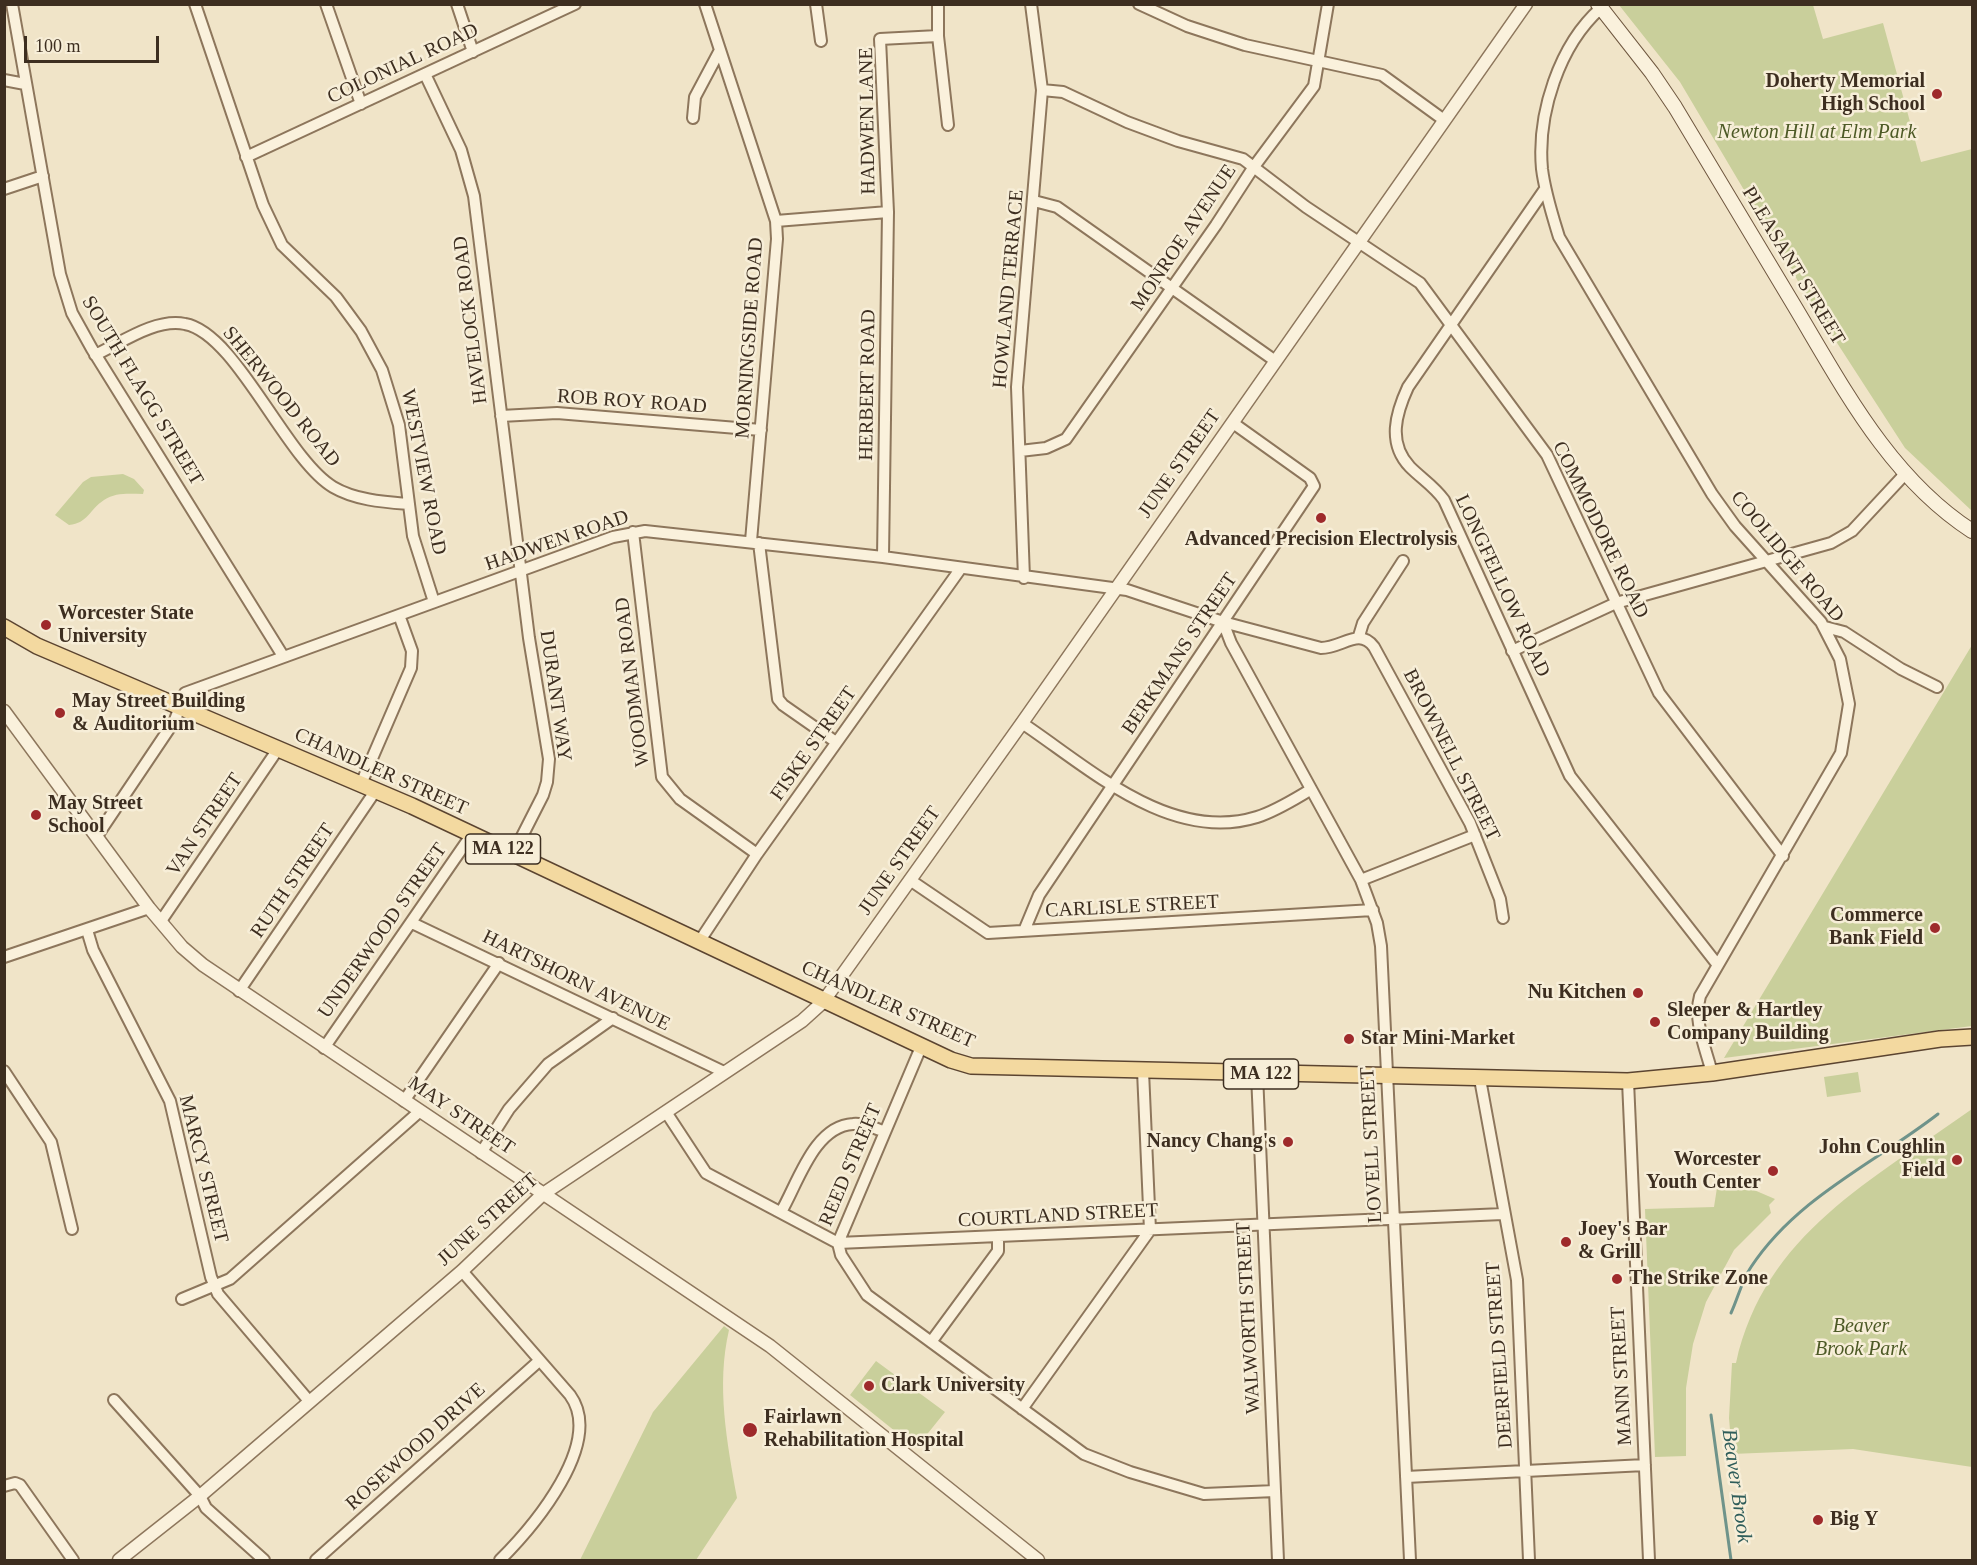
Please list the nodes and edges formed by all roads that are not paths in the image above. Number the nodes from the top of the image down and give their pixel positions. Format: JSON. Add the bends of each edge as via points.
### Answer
{"nodes":[{"id":1,"x":12,"y":4,"type":"edge"},
{"id":2,"x":195,"y":4,"type":"edge"},
{"id":3,"x":326,"y":4,"type":"edge"},
{"id":4,"x":457,"y":4,"type":"edge"},
{"id":5,"x":575,"y":4,"type":"edge"},
{"id":6,"x":705,"y":4,"type":"edge"},
{"id":7,"x":816,"y":4,"type":"edge"},
{"id":8,"x":938,"y":4,"type":"edge"},
{"id":9,"x":1031,"y":4,"type":"edge"},
{"id":10,"x":1139,"y":4,"type":"edge"},
{"id":11,"x":1328,"y":4,"type":"edge"},
{"id":12,"x":1526,"y":4,"type":"edge"},
{"id":13,"x":1600,"y":6,"type":"edge"},
{"id":14,"x":938,"y":36,"type":"junction"},
{"id":15,"x":821,"y":41,"type":"dead end"},
{"id":16,"x":720,"y":50,"type":"junction"},
{"id":17,"x":473,"y":52,"type":"junction"},
{"id":18,"x":1319,"y":62,"type":"junction"},
{"id":19,"x":424,"y":74,"type":"junction"},
{"id":20,"x":4,"y":80,"type":"edge"},
{"id":21,"x":26,"y":84,"type":"junction"},
{"id":22,"x":1042,"y":90,"type":"junction"},
{"id":23,"x":361,"y":104,"type":"junction"},
{"id":24,"x":693,"y":118,"type":"dead end"},
{"id":25,"x":1444,"y":120,"type":"junction"},
{"id":26,"x":948,"y":125,"type":"dead end"},
{"id":27,"x":246,"y":157,"type":"junction"},
{"id":28,"x":1252,"y":168,"type":"junction"},
{"id":29,"x":43,"y":176,"type":"junction"},
{"id":30,"x":4,"y":189,"type":"edge"},
{"id":31,"x":1545,"y":189,"type":"junction"},
{"id":32,"x":1034,"y":201,"type":"junction"},
{"id":33,"x":888,"y":212,"type":"junction"},
{"id":34,"x":776,"y":221,"type":"junction"},
{"id":35,"x":1359,"y":241,"type":"junction"},
{"id":36,"x":1173,"y":288,"type":"junction"},
{"id":37,"x":1451,"y":326,"type":"junction"},
{"id":38,"x":95,"y":355,"type":"junction"},
{"id":39,"x":1274,"y":360,"type":"junction"},
{"id":40,"x":501,"y":417,"type":"junction"},
{"id":41,"x":1233,"y":423,"type":"junction"},
{"id":42,"x":761,"y":430,"type":"junction"},
{"id":43,"x":1020,"y":451,"type":"junction"},
{"id":44,"x":1906,"y":474,"type":"junction"},
{"id":45,"x":408,"y":504,"type":"junction"},
{"id":46,"x":633,"y":531,"type":"junction"},
{"id":47,"x":1972,"y":531,"type":"edge"},
{"id":48,"x":755,"y":542,"type":"junction"},
{"id":49,"x":883,"y":557,"type":"junction"},
{"id":50,"x":1403,"y":561,"type":"dead end"},
{"id":51,"x":1766,"y":562,"type":"junction"},
{"id":52,"x":961,"y":568,"type":"junction"},
{"id":53,"x":520,"y":572,"type":"junction"},
{"id":54,"x":1024,"y":578,"type":"junction"},
{"id":55,"x":1115,"y":590,"type":"junction"},
{"id":56,"x":434,"y":602,"type":"junction"},
{"id":57,"x":1616,"y":603,"type":"junction"},
{"id":58,"x":399,"y":615,"type":"junction"},
{"id":59,"x":1223,"y":622,"type":"junction"},
{"id":60,"x":4,"y":627,"type":"edge"},
{"id":61,"x":1825,"y":627,"type":"junction"},
{"id":62,"x":1359,"y":636,"type":"junction"},
{"id":63,"x":1512,"y":651,"type":"junction"},
{"id":64,"x":283,"y":656,"type":"junction"},
{"id":65,"x":1937,"y":687,"type":"dead end"},
{"id":66,"x":179,"y":706,"type":"junction"},
{"id":67,"x":4,"y":711,"type":"edge"},
{"id":68,"x":1022,"y":723,"type":"junction"},
{"id":69,"x":836,"y":742,"type":"junction"},
{"id":70,"x":278,"y":749,"type":"junction"},
{"id":71,"x":361,"y":784,"type":"junction"},
{"id":72,"x":1114,"y":786,"type":"junction"},
{"id":73,"x":376,"y":790,"type":"junction"},
{"id":74,"x":1310,"y":790,"type":"junction"},
{"id":75,"x":472,"y":834,"type":"junction"},
{"id":76,"x":1475,"y":835,"type":"junction"},
{"id":77,"x":97,"y":836,"type":"junction"},
{"id":78,"x":513,"y":854,"type":"junction"},
{"id":79,"x":757,"y":854,"type":"junction"},
{"id":80,"x":1783,"y":856,"type":"junction"},
{"id":81,"x":910,"y":880,"type":"junction"},
{"id":82,"x":1361,"y":880,"type":"junction"},
{"id":83,"x":149,"y":908,"type":"junction"},
{"id":84,"x":1373,"y":910,"type":"junction"},
{"id":85,"x":1503,"y":918,"type":"dead end"},
{"id":86,"x":161,"y":921,"type":"junction"},
{"id":87,"x":412,"y":923,"type":"junction"},
{"id":88,"x":87,"y":930,"type":"junction"},
{"id":89,"x":1024,"y":932,"type":"junction"},
{"id":90,"x":699,"y":942,"type":"junction"},
{"id":91,"x":4,"y":957,"type":"edge"},
{"id":92,"x":499,"y":963,"type":"junction"},
{"id":93,"x":1717,"y":964,"type":"junction"},
{"id":94,"x":239,"y":991,"type":"junction"},
{"id":95,"x":822,"y":1002,"type":"junction"},
{"id":96,"x":613,"y":1018,"type":"junction"},
{"id":97,"x":1972,"y":1037,"type":"edge"},
{"id":98,"x":921,"y":1047,"type":"junction"},
{"id":99,"x":324,"y":1048,"type":"junction"},
{"id":100,"x":4,"y":1071,"type":"edge"},
{"id":101,"x":1143,"y":1071,"type":"junction"},
{"id":102,"x":724,"y":1072,"type":"junction"},
{"id":103,"x":1712,"y":1073,"type":"junction"},
{"id":104,"x":1257,"y":1074,"type":"junction"},
{"id":105,"x":1387,"y":1076,"type":"junction"},
{"id":106,"x":1480,"y":1079,"type":"junction"},
{"id":107,"x":1628,"y":1081,"type":"junction"},
{"id":108,"x":404,"y":1101,"type":"junction"},
{"id":109,"x":419,"y":1112,"type":"junction"},
{"id":110,"x":666,"y":1112,"type":"junction"},
{"id":111,"x":885,"y":1132,"type":"junction"},
{"id":112,"x":481,"y":1153,"type":"junction"},
{"id":113,"x":543,"y":1194,"type":"junction"},
{"id":114,"x":781,"y":1212,"type":"junction"},
{"id":115,"x":1503,"y":1214,"type":"junction"},
{"id":116,"x":1394,"y":1220,"type":"junction"},
{"id":117,"x":1263,"y":1226,"type":"junction"},
{"id":118,"x":72,"y":1229,"type":"dead end"},
{"id":119,"x":1150,"y":1230,"type":"junction"},
{"id":120,"x":998,"y":1237,"type":"junction"},
{"id":121,"x":838,"y":1243,"type":"junction"},
{"id":122,"x":462,"y":1270,"type":"junction"},
{"id":123,"x":214,"y":1286,"type":"junction"},
{"id":124,"x":182,"y":1299,"type":"dead end"},
{"id":125,"x":931,"y":1342,"type":"junction"},
{"id":126,"x":539,"y":1361,"type":"junction"},
{"id":127,"x":114,"y":1400,"type":"dead end"},
{"id":128,"x":309,"y":1401,"type":"junction"},
{"id":129,"x":1022,"y":1409,"type":"junction"},
{"id":130,"x":1645,"y":1465,"type":"junction"},
{"id":131,"x":1525,"y":1471,"type":"junction"},
{"id":132,"x":1406,"y":1477,"type":"junction"},
{"id":133,"x":4,"y":1486,"type":"edge"},
{"id":134,"x":1275,"y":1491,"type":"junction"},
{"id":135,"x":200,"y":1496,"type":"junction"},
{"id":136,"x":73,"y":1560,"type":"edge"},
{"id":137,"x":119,"y":1560,"type":"edge"},
{"id":138,"x":264,"y":1560,"type":"edge"},
{"id":139,"x":316,"y":1560,"type":"edge"},
{"id":140,"x":500,"y":1560,"type":"edge"},
{"id":141,"x":1038,"y":1560,"type":"edge"},
{"id":142,"x":1278,"y":1560,"type":"edge"},
{"id":143,"x":1410,"y":1560,"type":"edge"},
{"id":144,"x":1529,"y":1560,"type":"edge"},
{"id":145,"x":1649,"y":1560,"type":"edge"}],
"edges":[{"from":1,"to":21,"type":"street","name":"SOUTH FLAGG STREET"},
{"from":2,"to":27,"type":"street","name":"WESTVIEW ROAD"},
{"from":3,"to":23,"type":"street"},
{"from":4,"to":17,"type":"street"},
{"from":5,"to":17,"type":"street","name":"COLONIAL ROAD"},
{"from":6,"to":16,"type":"street","name":"MORNINGSIDE ROAD"},
{"from":7,"to":15,"type":"street"},
{"from":8,"to":14,"type":"street"},
{"from":9,"to":22,"type":"street","name":"HOWLAND TERRACE"},
{"from":10,"to":18,"type":"street","via":[[1215,35]]},
{"from":11,"to":18,"type":"street","name":"MONROE AVENUE"},
{"from":12,"to":25,"type":"street","name":"JUNE STREET"},
{"from":13,"to":31,"type":"street","name":"COOLIDGE ROAD","via":[[1574,40],[1553,84],[1542,143]]},
{"from":13,"to":44,"type":"main road","name":"PLEASANT STREET","via":[[1669,99],[1837,377],[1884,450]]},
{"from":14,"to":26,"type":"street"},
{"from":14,"to":33,"type":"street","name":"HADWEN LANE","via":[[880,39]]},
{"from":16,"to":24,"type":"street","via":[[695,97]]},
{"from":16,"to":34,"type":"street","name":"MORNINGSIDE ROAD"},
{"from":17,"to":19,"type":"street","name":"COLONIAL ROAD"},
{"from":18,"to":25,"type":"street","via":[[1382,75]]},
{"from":18,"to":28,"type":"street","name":"MONROE AVENUE","via":[[1314,86]]},
{"from":19,"to":23,"type":"street","name":"COLONIAL ROAD"},
{"from":19,"to":40,"type":"street","name":"HAVELOCK ROAD","via":[[461,150],[471,181]]},
{"from":20,"to":21,"type":"street"},
{"from":21,"to":29,"type":"street","name":"SOUTH FLAGG STREET"},
{"from":22,"to":28,"type":"street","name":"COMMODORE ROAD","via":[[1063,92],[1147,130],[1243,159]]},
{"from":22,"to":32,"type":"street","name":"HOWLAND TERRACE"},
{"from":23,"to":27,"type":"street","name":"COLONIAL ROAD"},
{"from":25,"to":35,"type":"street","name":"JUNE STREET"},
{"from":27,"to":45,"type":"street","name":"WESTVIEW ROAD","via":[[282,245],[336,297],[377,358],[398,417]]},
{"from":28,"to":35,"type":"street","name":"COMMODORE ROAD"},
{"from":28,"to":36,"type":"street","name":"MONROE AVENUE"},
{"from":29,"to":30,"type":"street"},
{"from":29,"to":38,"type":"street","name":"SOUTH FLAGG STREET","via":[[65,295]]},
{"from":31,"to":37,"type":"street","name":"LONGFELLOW ROAD"},
{"from":31,"to":51,"type":"street","name":"COOLIDGE ROAD","via":[[1559,237],[1571,259],[1712,494]]},
{"from":32,"to":36,"type":"street","via":[[1057,207]]},
{"from":32,"to":43,"type":"street","name":"HOWLAND TERRACE","via":[[1017,387]]},
{"from":33,"to":34,"type":"street","name":"HADWEN LANE"},
{"from":33,"to":49,"type":"street","name":"HERBERT ROAD"},
{"from":34,"to":42,"type":"street","name":"MORNINGSIDE ROAD"},
{"from":35,"to":37,"type":"street","name":"COMMODORE ROAD","via":[[1420,283]]},
{"from":35,"to":39,"type":"street","name":"JUNE STREET"},
{"from":36,"to":39,"type":"street"},
{"from":36,"to":43,"type":"street","name":"MONROE AVENUE","via":[[1066,439],[1046,448]]},
{"from":37,"to":57,"type":"street","name":"COMMODORE ROAD","via":[[1547,456]]},
{"from":37,"to":63,"type":"street","name":"LONGFELLOW ROAD","via":[[1400,403],[1395,419],[1397,441],[1409,466],[1444,500]]},
{"from":38,"to":45,"type":"street","name":"SHERWOOD ROAD","via":[[169,323],[198,328],[223,350],[327,483],[352,495]]},
{"from":38,"to":64,"type":"street","name":"SOUTH FLAGG STREET"},
{"from":39,"to":41,"type":"street","name":"JUNE STREET"},
{"from":40,"to":42,"type":"street","name":"ROB ROY ROAD","via":[[557,413]]},
{"from":40,"to":53,"type":"street","name":"HAVELOCK ROAD"},
{"from":41,"to":55,"type":"street","name":"JUNE STREET"},
{"from":41,"to":59,"type":"street","name":"BERKMANS STREET","via":[[1315,483]]},
{"from":42,"to":48,"type":"street","name":"MORNINGSIDE ROAD"},
{"from":43,"to":54,"type":"street","name":"HOWLAND TERRACE"},
{"from":44,"to":47,"type":"main road","name":"PLEASANT STREET"},
{"from":44,"to":51,"type":"street","via":[[1845,537]]},
{"from":45,"to":56,"type":"street","name":"WESTVIEW ROAD","via":[[416,548]]},
{"from":46,"to":48,"type":"street","name":"HADWEN ROAD"},
{"from":46,"to":53,"type":"street","name":"HADWEN ROAD"},
{"from":46,"to":79,"type":"street","name":"WOODMAN ROAD","via":[[662,777],[680,799]]},
{"from":48,"to":49,"type":"street","name":"HADWEN ROAD"},
{"from":48,"to":69,"type":"street","name":"MORNINGSIDE ROAD","via":[[778,699]]},
{"from":49,"to":52,"type":"street","name":"HADWEN ROAD"},
{"from":50,"to":62,"type":"street","via":[[1363,623]]},
{"from":51,"to":57,"type":"street"},
{"from":51,"to":61,"type":"street","name":"COOLIDGE ROAD"},
{"from":52,"to":54,"type":"street","name":"HADWEN ROAD"},
{"from":52,"to":69,"type":"street","name":"FISKE STREET"},
{"from":53,"to":56,"type":"street","name":"HADWEN ROAD"},
{"from":53,"to":78,"type":"street","name":"DURANT WAY","via":[[549,770],[543,795]]},
{"from":54,"to":55,"type":"street","name":"HADWEN ROAD"},
{"from":55,"to":59,"type":"street","via":[[1127,590]]},
{"from":55,"to":68,"type":"street","name":"JUNE STREET"},
{"from":56,"to":58,"type":"street","name":"HADWEN ROAD"},
{"from":57,"to":63,"type":"street"},
{"from":57,"to":80,"type":"street","name":"COMMODORE ROAD","via":[[1659,693]]},
{"from":58,"to":64,"type":"street","name":"HADWEN ROAD"},
{"from":58,"to":71,"type":"street","via":[[412,651],[411,668]]},
{"from":59,"to":62,"type":"street","via":[[1321,648],[1336,647]]},
{"from":59,"to":72,"type":"street","name":"BERKMANS STREET"},
{"from":59,"to":74,"type":"street","name":"LOVELL STREET"},
{"from":60,"to":66,"type":"main road","name":"CHANDLER STREET","number":"MA 122","via":[[37,646]]},
{"from":61,"to":65,"type":"street","via":[[1844,632],[1900,669]]},
{"from":61,"to":80,"type":"street","name":"COOLIDGE ROAD","via":[[1847,682],[1847,729],[1841,753]]},
{"from":62,"to":76,"type":"street","name":"BROWNELL STREET","via":[[1374,646]]},
{"from":63,"to":93,"type":"street","name":"LONGFELLOW ROAD","via":[[1570,776]]},
{"from":64,"to":66,"type":"street","name":"HADWEN ROAD","via":[[195,688],[185,693]]},
{"from":66,"to":70,"type":"main road","name":"CHANDLER STREET","number":"MA 122"},
{"from":66,"to":77,"type":"street","via":[[175,720]]},
{"from":67,"to":77,"type":"street","name":"MAY STREET"},
{"from":68,"to":72,"type":"street"},
{"from":68,"to":81,"type":"street","name":"JUNE STREET"},
{"from":69,"to":79,"type":"street","name":"FISKE STREET"},
{"from":70,"to":71,"type":"main road","name":"CHANDLER STREET","number":"MA 122"},
{"from":70,"to":86,"type":"street","name":"VAN STREET"},
{"from":71,"to":73,"type":"main road","name":"CHANDLER STREET","number":"MA 122"},
{"from":72,"to":74,"type":"street","via":[[1171,814],[1216,822],[1255,818]]},
{"from":72,"to":89,"type":"street","name":"BERKMANS STREET","via":[[1039,895]]},
{"from":73,"to":75,"type":"main road","name":"CHANDLER STREET","number":"MA 122"},
{"from":73,"to":94,"type":"street","name":"RUTH STREET"},
{"from":74,"to":82,"type":"street","name":"LOVELL STREET"},
{"from":75,"to":78,"type":"main road","name":"CHANDLER STREET","number":"MA 122"},
{"from":75,"to":87,"type":"street","name":"UNDERWOOD STREET"},
{"from":76,"to":82,"type":"street"},
{"from":76,"to":85,"type":"street","name":"BROWNELL STREET","via":[[1500,899]]},
{"from":77,"to":83,"type":"street","name":"MAY STREET"},
{"from":78,"to":90,"type":"main road","name":"CHANDLER STREET","number":"MA 122"},
{"from":79,"to":90,"type":"street","name":"FISKE STREET"},
{"from":80,"to":93,"type":"street","name":"COOLIDGE ROAD"},
{"from":81,"to":89,"type":"street","name":"CARLISLE STREET","via":[[988,933]]},
{"from":81,"to":95,"type":"street","name":"JUNE STREET"},
{"from":82,"to":84,"type":"street","name":"LOVELL STREET"},
{"from":83,"to":86,"type":"street","name":"MAY STREET"},
{"from":83,"to":88,"type":"street"},
{"from":84,"to":89,"type":"street","name":"CARLISLE STREET"},
{"from":84,"to":105,"type":"street","name":"LOVELL STREET","via":[[1381,946]]},
{"from":86,"to":94,"type":"street","name":"MAY STREET","via":[[182,947]]},
{"from":87,"to":92,"type":"street","name":"HARTSHORN AVENUE"},
{"from":87,"to":99,"type":"street","name":"UNDERWOOD STREET"},
{"from":88,"to":91,"type":"street"},
{"from":88,"to":123,"type":"street","name":"MARCY STREET","via":[[93,950],[170,1101]]},
{"from":90,"to":95,"type":"main road","name":"CHANDLER STREET","number":"MA 122"},
{"from":92,"to":96,"type":"street","name":"HARTSHORN AVENUE"},
{"from":92,"to":108,"type":"street"},
{"from":93,"to":103,"type":"street","name":"COOLIDGE ROAD","via":[[1697,1008]]},
{"from":94,"to":99,"type":"street","name":"MAY STREET"},
{"from":95,"to":98,"type":"main road","name":"CHANDLER STREET","number":"MA 122"},
{"from":95,"to":102,"type":"street","name":"JUNE STREET","via":[[802,1021]]},
{"from":96,"to":102,"type":"street","name":"HARTSHORN AVENUE"},
{"from":96,"to":112,"type":"street","via":[[548,1064],[509,1109]]},
{"from":97,"to":103,"type":"main road","name":"CHANDLER STREET","number":"MA 122"},
{"from":98,"to":101,"type":"main road","name":"CHANDLER STREET","number":"MA 122","via":[[971,1066]]},
{"from":98,"to":111,"type":"street","name":"REED STREET"},
{"from":99,"to":108,"type":"street","name":"MAY STREET"},
{"from":100,"to":118,"type":"street","via":[[51,1142]]},
{"from":101,"to":104,"type":"main road","name":"CHANDLER STREET","number":"MA 122"},
{"from":101,"to":119,"type":"street"},
{"from":102,"to":110,"type":"street","name":"JUNE STREET"},
{"from":103,"to":107,"type":"main road","name":"CHANDLER STREET","number":"MA 122"},
{"from":104,"to":105,"type":"main road","name":"CHANDLER STREET","number":"MA 122"},
{"from":104,"to":117,"type":"street","name":"WALWORTH STREET"},
{"from":105,"to":106,"type":"main road","name":"CHANDLER STREET","number":"MA 122"},
{"from":105,"to":116,"type":"street","name":"LOVELL STREET"},
{"from":106,"to":107,"type":"main road","name":"CHANDLER STREET","number":"MA 122"},
{"from":106,"to":115,"type":"street","name":"DEERFIELD STREET"},
{"from":107,"to":130,"type":"street","name":"MANN STREET"},
{"from":108,"to":109,"type":"street","name":"MAY STREET"},
{"from":109,"to":112,"type":"street","name":"MAY STREET"},
{"from":109,"to":123,"type":"street","via":[[230,1279]]},
{"from":110,"to":113,"type":"street","name":"JUNE STREET"},
{"from":110,"to":114,"type":"street","via":[[706,1173]]},
{"from":111,"to":114,"type":"street","via":[[855,1123],[832,1131],[816,1150]]},
{"from":111,"to":121,"type":"street","name":"REED STREET"},
{"from":112,"to":113,"type":"street","name":"MAY STREET"},
{"from":113,"to":122,"type":"street","name":"JUNE STREET"},
{"from":113,"to":141,"type":"street","name":"MAY STREET","via":[[770,1346]]},
{"from":114,"to":121,"type":"street"},
{"from":115,"to":116,"type":"street","name":"COURTLAND STREET"},
{"from":115,"to":131,"type":"street","name":"DEERFIELD STREET","via":[[1517,1280]]},
{"from":116,"to":117,"type":"street","name":"COURTLAND STREET"},
{"from":116,"to":132,"type":"street","name":"LOVELL STREET"},
{"from":117,"to":119,"type":"street","name":"COURTLAND STREET"},
{"from":117,"to":134,"type":"street","name":"WALWORTH STREET"},
{"from":119,"to":120,"type":"street","name":"COURTLAND STREET"},
{"from":119,"to":129,"type":"street"},
{"from":120,"to":121,"type":"street","name":"COURTLAND STREET"},
{"from":120,"to":125,"type":"street","via":[[998,1251]]},
{"from":121,"to":125,"type":"street","name":"REED STREET","via":[[841,1255],[867,1295]]},
{"from":122,"to":126,"type":"street"},
{"from":122,"to":128,"type":"street","name":"JUNE STREET"},
{"from":123,"to":124,"type":"street"},
{"from":123,"to":128,"type":"street","name":"MARCY STREET","via":[[223,1302]]},
{"from":125,"to":129,"type":"street","name":"REED STREET"},
{"from":126,"to":139,"type":"street","name":"ROSEWOOD DRIVE"},
{"from":126,"to":140,"type":"street","via":[[578,1406],[581,1430],[550,1502]]},
{"from":127,"to":135,"type":"street"},
{"from":128,"to":135,"type":"street","name":"JUNE STREET"},
{"from":129,"to":134,"type":"street","name":"REED STREET","via":[[1084,1454],[1172,1486],[1204,1494]]},
{"from":130,"to":131,"type":"street"},
{"from":130,"to":145,"type":"street","name":"MANN STREET"},
{"from":131,"to":132,"type":"street"},
{"from":131,"to":144,"type":"street","name":"DEERFIELD STREET"},
{"from":132,"to":143,"type":"street","name":"LOVELL STREET"},
{"from":133,"to":136,"type":"street","via":[[20,1485]]},
{"from":134,"to":142,"type":"street","name":"WALWORTH STREET"},
{"from":135,"to":137,"type":"street","name":"JUNE STREET"},
{"from":135,"to":138,"type":"street","via":[[206,1508]]}]}
